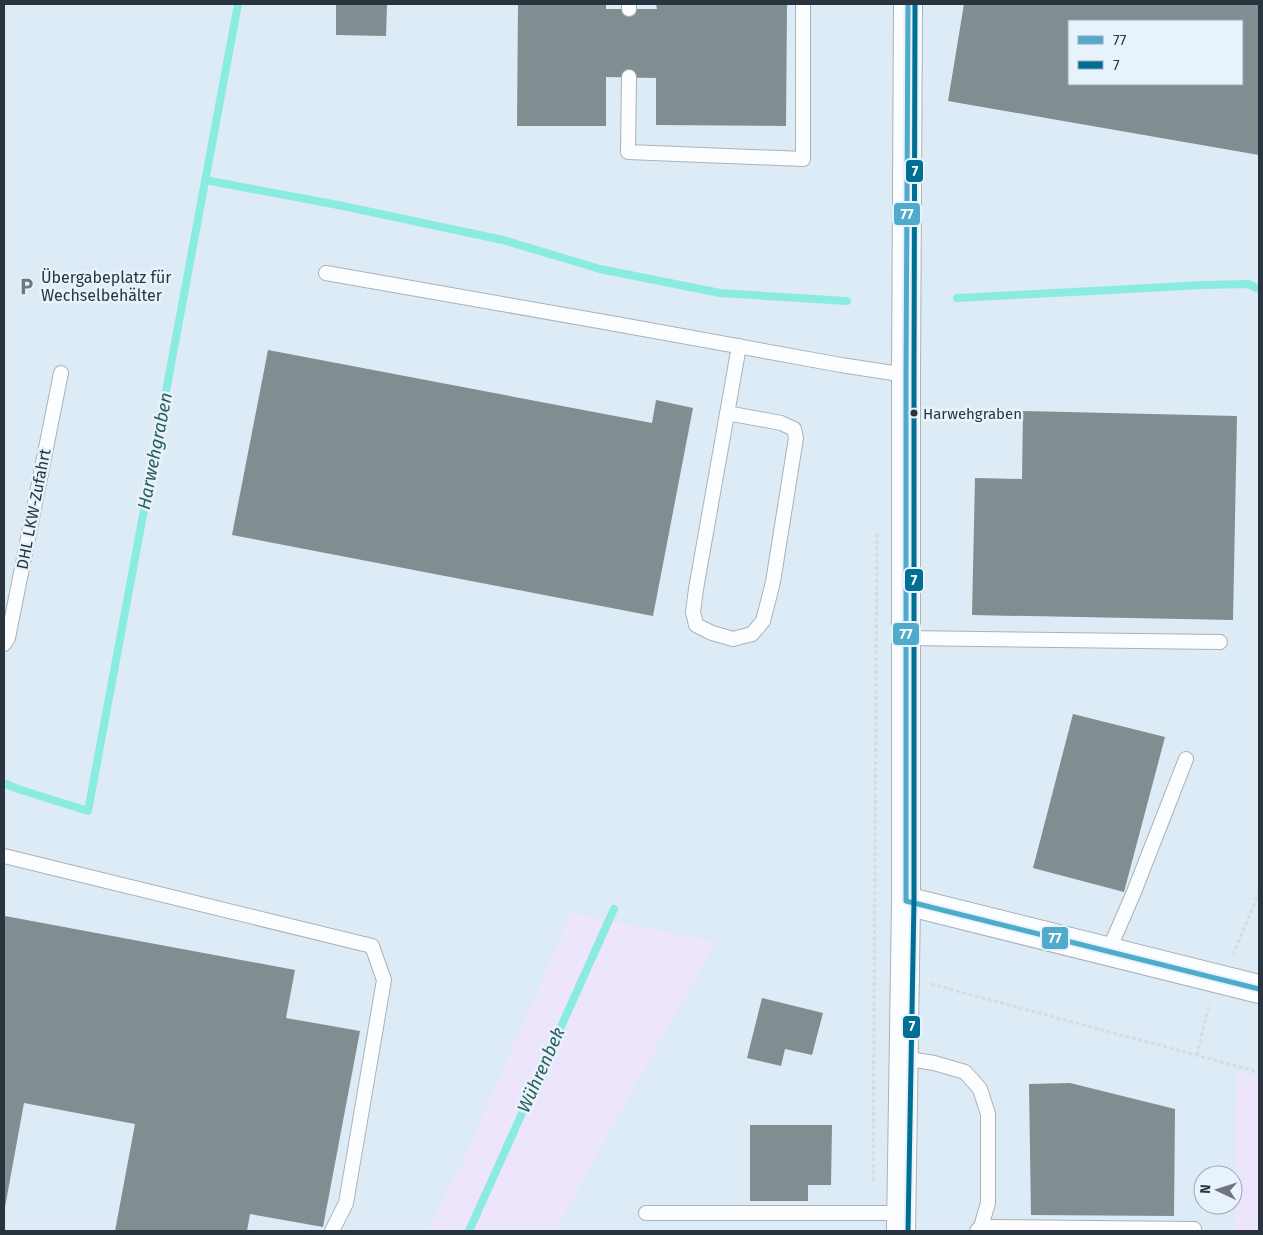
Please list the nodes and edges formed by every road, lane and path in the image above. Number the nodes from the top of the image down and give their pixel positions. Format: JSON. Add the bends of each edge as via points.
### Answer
{"nodes":[{"id":1,"x":803,"y":4,"type":"edge"},
{"id":2,"x":908,"y":4,"type":"edge"},
{"id":3,"x":629,"y":78,"type":"dead end"},
{"id":4,"x":326,"y":273,"type":"dead end"},
{"id":5,"x":739,"y":346,"type":"junction"},
{"id":6,"x":60,"y":373,"type":"dead end"},
{"id":7,"x":906,"y":375,"type":"junction"},
{"id":8,"x":727,"y":413,"type":"junction"},
{"id":9,"x":877,"y":530,"type":"dead end"},
{"id":10,"x":906,"y":638,"type":"junction"},
{"id":11,"x":1220,"y":642,"type":"dead end"},
{"id":12,"x":4,"y":644,"type":"edge"},
{"id":13,"x":1186,"y":759,"type":"dead end"},
{"id":14,"x":4,"y":856,"type":"edge"},
{"id":15,"x":1259,"y":892,"type":"edge"},
{"id":16,"x":906,"y":901,"type":"junction"},
{"id":17,"x":1108,"y":952,"type":"junction"},
{"id":18,"x":874,"y":960,"type":"junction"},
{"id":19,"x":904,"y":967,"type":"junction"},
{"id":20,"x":1215,"y":978,"type":"junction"},
{"id":21,"x":1259,"y":989,"type":"edge"},
{"id":22,"x":1197,"y":1055,"type":"junction"},
{"id":23,"x":903,"y":1058,"type":"junction"},
{"id":24,"x":1259,"y":1072,"type":"edge"},
{"id":25,"x":872,"y":1212,"type":"junction"},
{"id":26,"x":646,"y":1213,"type":"dead end"},
{"id":27,"x":901,"y":1222,"type":"edge"},
{"id":28,"x":979,"y":1229,"type":"edge"},
{"id":29,"x":1194,"y":1229,"type":"dead end"},
{"id":30,"x":332,"y":1231,"type":"edge"}],
"edges":[{"from":1,"to":3,"type":"lane","via":[[802,159],[628,152]]},
{"from":2,"to":7,"type":"street"},
{"from":4,"to":5,"type":"lane"},
{"from":5,"to":7,"type":"lane"},
{"from":5,"to":8,"type":"lane"},
{"from":6,"to":12,"type":"lane","name":"DHL LKW-Zufahrt","via":[[8,638]]},
{"from":7,"to":10,"type":"street"},
{"from":8,"to":8,"type":"lane","via":[[694,612],[696,625],[733,639],[752,634],[763,621],[773,582],[796,438],[794,429],[781,423]]},
{"from":9,"to":18,"type":"path"},
{"from":10,"to":11,"type":"lane"},
{"from":10,"to":16,"type":"street"},
{"from":13,"to":17,"type":"lane"},
{"from":14,"to":30,"type":"lane","via":[[372,946],[384,980],[346,1203]]},
{"from":15,"to":20,"type":"path","via":[[1232,957]]},
{"from":16,"to":17,"type":"street"},
{"from":16,"to":19,"type":"street"},
{"from":17,"to":20,"type":"street"},
{"from":18,"to":19,"type":"path"},
{"from":18,"to":25,"type":"path"},
{"from":19,"to":22,"type":"path","via":[[927,983]]},
{"from":19,"to":23,"type":"street"},
{"from":20,"to":21,"type":"street"},
{"from":20,"to":22,"type":"path"},
{"from":22,"to":24,"type":"path"},
{"from":23,"to":27,"type":"street"},
{"from":23,"to":28,"type":"lane","via":[[965,1072],[980,1089],[988,1114],[988,1202]]},
{"from":25,"to":26,"type":"lane"},
{"from":25,"to":27,"type":"lane"},
{"from":28,"to":29,"type":"lane"}]}
